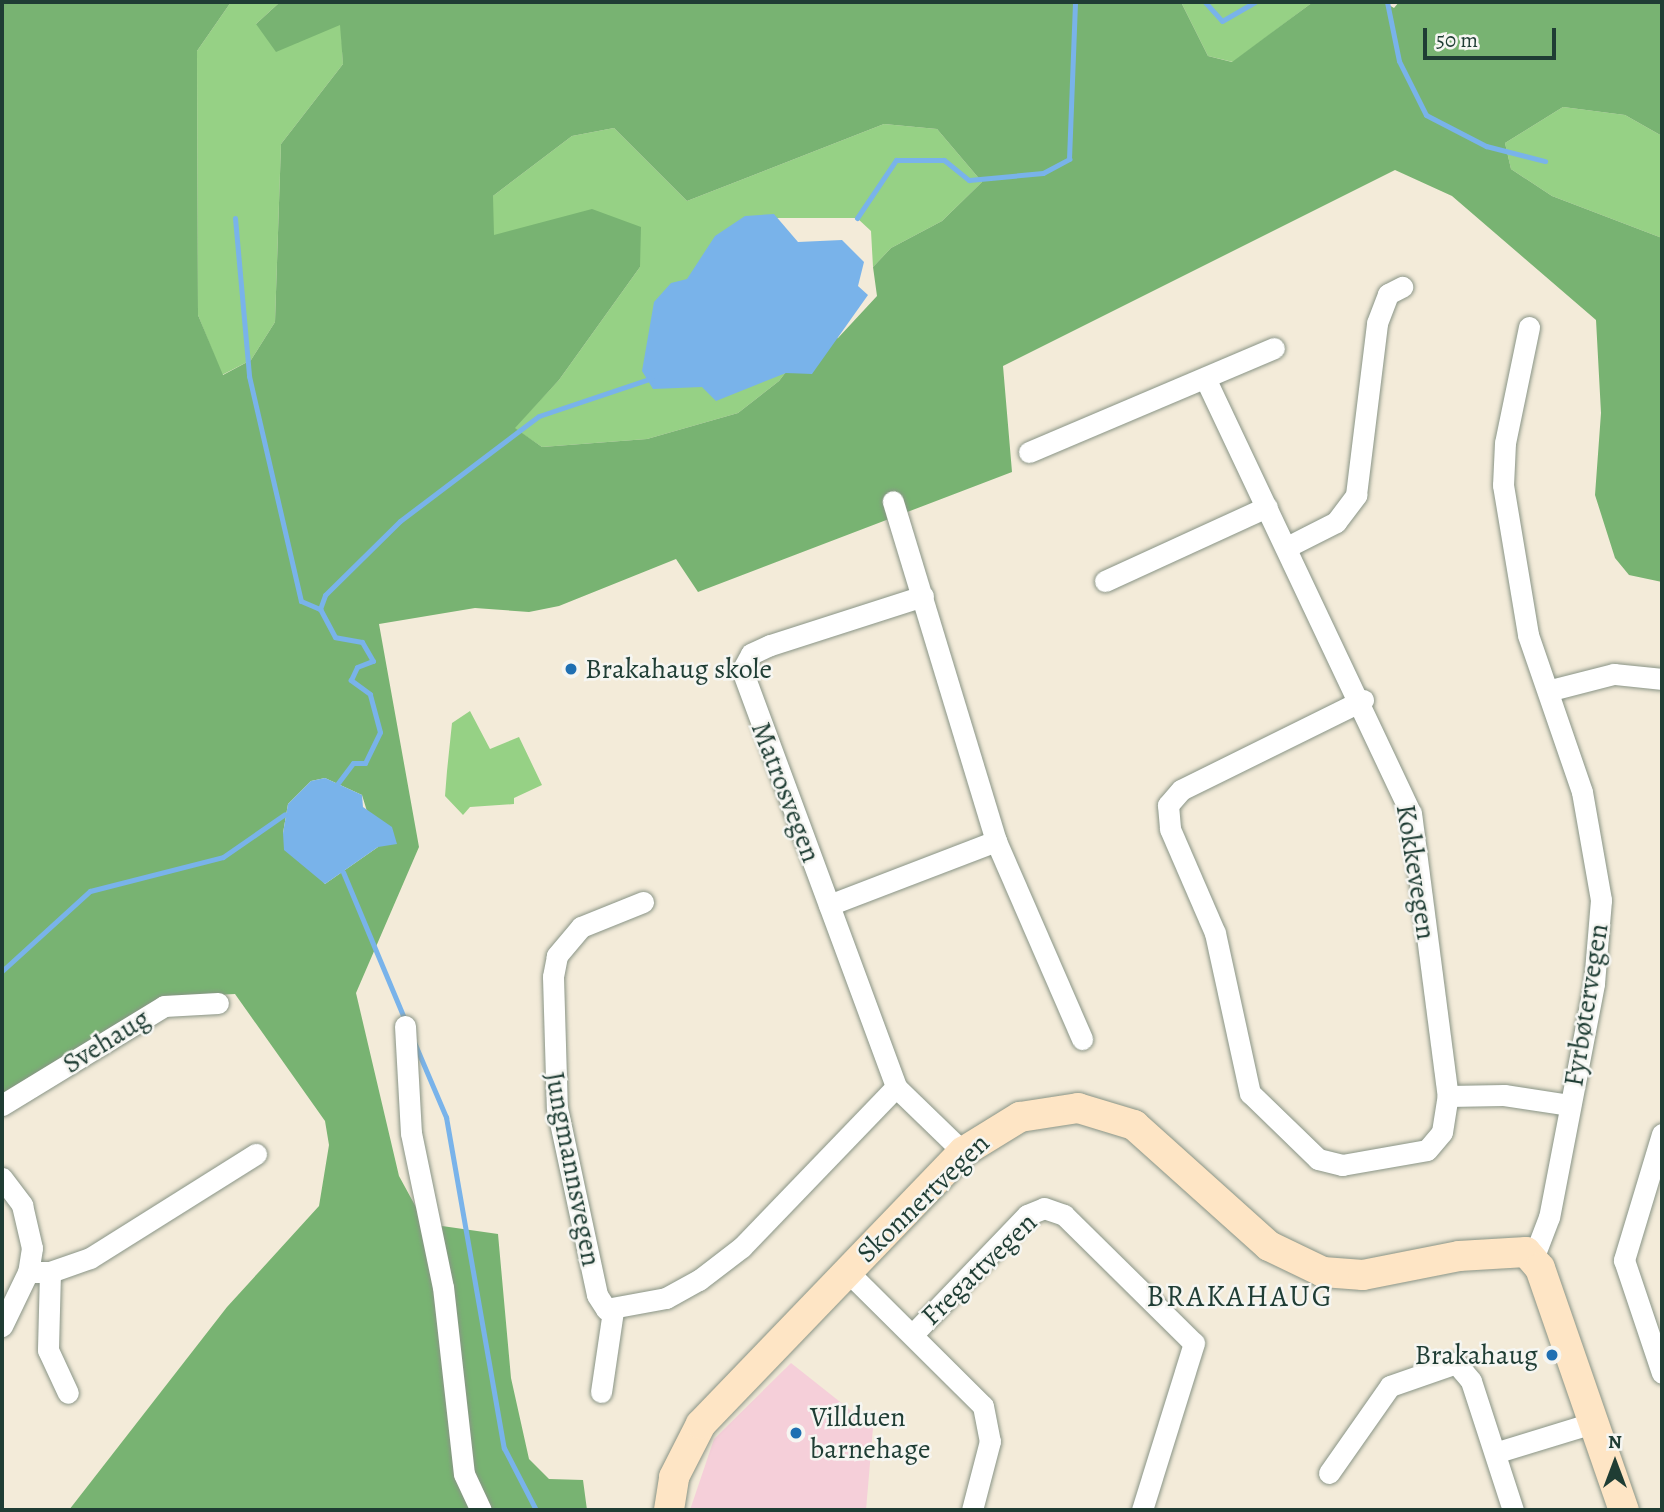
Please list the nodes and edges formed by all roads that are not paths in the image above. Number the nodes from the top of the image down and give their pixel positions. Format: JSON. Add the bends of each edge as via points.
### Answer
{"nodes":[{"id":1,"x":1402,"y":287,"type":"dead end"},
{"id":2,"x":1530,"y":327,"type":"dead end"},
{"id":3,"x":1275,"y":348,"type":"dead end"},
{"id":4,"x":1205,"y":378,"type":"junction"},
{"id":5,"x":1029,"y":452,"type":"dead end"},
{"id":6,"x":893,"y":501,"type":"dead end"},
{"id":7,"x":1267,"y":508,"type":"junction"},
{"id":8,"x":1287,"y":547,"type":"junction"},
{"id":9,"x":1105,"y":581,"type":"dead end"},
{"id":10,"x":923,"y":596,"type":"junction"},
{"id":11,"x":1662,"y":679,"type":"edge"},
{"id":12,"x":1551,"y":690,"type":"junction"},
{"id":13,"x":1363,"y":700,"type":"junction"},
{"id":14,"x":996,"y":841,"type":"junction"},
{"id":15,"x":643,"y":902,"type":"dead end"},
{"id":16,"x":828,"y":905,"type":"junction"},
{"id":17,"x":218,"y":1003,"type":"dead end"},
{"id":18,"x":405,"y":1026,"type":"dead end"},
{"id":19,"x":1082,"y":1039,"type":"dead end"},
{"id":20,"x":896,"y":1087,"type":"junction"},
{"id":21,"x":1448,"y":1096,"type":"junction"},
{"id":22,"x":2,"y":1105,"type":"edge"},
{"id":23,"x":1570,"y":1105,"type":"junction"},
{"id":24,"x":1662,"y":1134,"type":"edge"},
{"id":25,"x":963,"y":1152,"type":"junction"},
{"id":26,"x":256,"y":1154,"type":"dead end"},
{"id":27,"x":2,"y":1178,"type":"edge"},
{"id":28,"x":1533,"y":1259,"type":"junction"},
{"id":29,"x":28,"y":1272,"type":"junction"},
{"id":30,"x":50,"y":1272,"type":"junction"},
{"id":31,"x":848,"y":1272,"type":"junction"},
{"id":32,"x":613,"y":1311,"type":"junction"},
{"id":33,"x":2,"y":1326,"type":"edge"},
{"id":34,"x":914,"y":1333,"type":"junction"},
{"id":35,"x":1662,"y":1373,"type":"edge"},
{"id":36,"x":601,"y":1392,"type":"dead end"},
{"id":37,"x":68,"y":1393,"type":"dead end"},
{"id":38,"x":1592,"y":1423,"type":"junction"},
{"id":39,"x":1498,"y":1452,"type":"junction"},
{"id":40,"x":1329,"y":1473,"type":"dead end"},
{"id":41,"x":481,"y":1510,"type":"edge"},
{"id":42,"x":669,"y":1510,"type":"edge"},
{"id":43,"x":972,"y":1510,"type":"edge"},
{"id":44,"x":1142,"y":1510,"type":"edge"},
{"id":45,"x":1513,"y":1510,"type":"edge"},
{"id":46,"x":1624,"y":1510,"type":"edge"}],
"edges":[{"from":1,"to":8,"type":"street","via":[[1388,294],[1377,323],[1356,495],[1336,522]]},
{"from":2,"to":12,"type":"street","name":"Fyrbøtervegen","via":[[1504,443],[1503,485],[1528,635]]},
{"from":3,"to":4,"type":"street"},
{"from":4,"to":5,"type":"street"},
{"from":4,"to":7,"type":"street","name":"Kokkevegen"},
{"from":6,"to":10,"type":"street"},
{"from":7,"to":8,"type":"street","name":"Kokkevegen"},
{"from":7,"to":9,"type":"street"},
{"from":8,"to":13,"type":"street","name":"Kokkevegen"},
{"from":10,"to":14,"type":"street"},
{"from":10,"to":16,"type":"street","name":"Matrosvegen","via":[[770,645],[744,661],[744,680]]},
{"from":11,"to":12,"type":"street","via":[[1614,674]]},
{"from":12,"to":23,"type":"street","name":"Fyrbøtervegen","via":[[1582,792],[1601,900],[1594,984]]},
{"from":13,"to":21,"type":"street","name":"Kokkevegen","via":[[1411,813]]},
{"from":13,"to":21,"type":"street","name":"Kokkevegen","via":[[1181,790],[1167,817],[1212,921],[1240,1058],[1257,1104],[1318,1159],[1342,1165],[1427,1150],[1442,1132]]},
{"from":14,"to":16,"type":"street"},
{"from":14,"to":19,"type":"street"},
{"from":15,"to":32,"type":"street","name":"Jungmannsvegen","via":[[581,928],[557,956],[553,977],[557,1108],[597,1295]]},
{"from":16,"to":20,"type":"street","name":"Matrosvegen"},
{"from":17,"to":22,"type":"street","name":"Svehaug","via":[[164,1006]]},
{"from":18,"to":41,"type":"street","via":[[407,1104],[443,1287],[464,1474]]},
{"from":20,"to":25,"type":"street","name":"Matrosvegen"},
{"from":20,"to":32,"type":"street","via":[[742,1247],[666,1298]]},
{"from":21,"to":23,"type":"street","via":[[1504,1095]]},
{"from":23,"to":28,"type":"street","name":"Fyrbøtervegen","via":[[1549,1217]]},
{"from":24,"to":35,"type":"street","via":[[1624,1260]]},
{"from":25,"to":28,"type":"street","name":"Skonnertvegen","via":[[1020,1116],[1048,1109],[1106,1113],[1171,1153],[1269,1247],[1305,1266],[1363,1275],[1502,1250]]},
{"from":25,"to":31,"type":"street","name":"Skonnertvegen"},
{"from":26,"to":30,"type":"street","via":[[90,1258]]},
{"from":27,"to":29,"type":"street","via":[[30,1225]]},
{"from":28,"to":38,"type":"street"},
{"from":29,"to":30,"type":"street"},
{"from":29,"to":33,"type":"street"},
{"from":30,"to":37,"type":"street","via":[[48,1350]]},
{"from":31,"to":34,"type":"street"},
{"from":31,"to":42,"type":"street","name":"Skonnertvegen","via":[[701,1424],[674,1476]]},
{"from":32,"to":36,"type":"street"},
{"from":34,"to":43,"type":"street","via":[[983,1406],[990,1441]]},
{"from":34,"to":44,"type":"street","name":"Fregattvegen","via":[[1027,1215],[1044,1208],[1064,1215],[1194,1343]]},
{"from":38,"to":39,"type":"street"},
{"from":38,"to":46,"type":"street"},
{"from":39,"to":40,"type":"street","via":[[1467,1373],[1448,1364],[1383,1392]]},
{"from":39,"to":45,"type":"street"}]}
